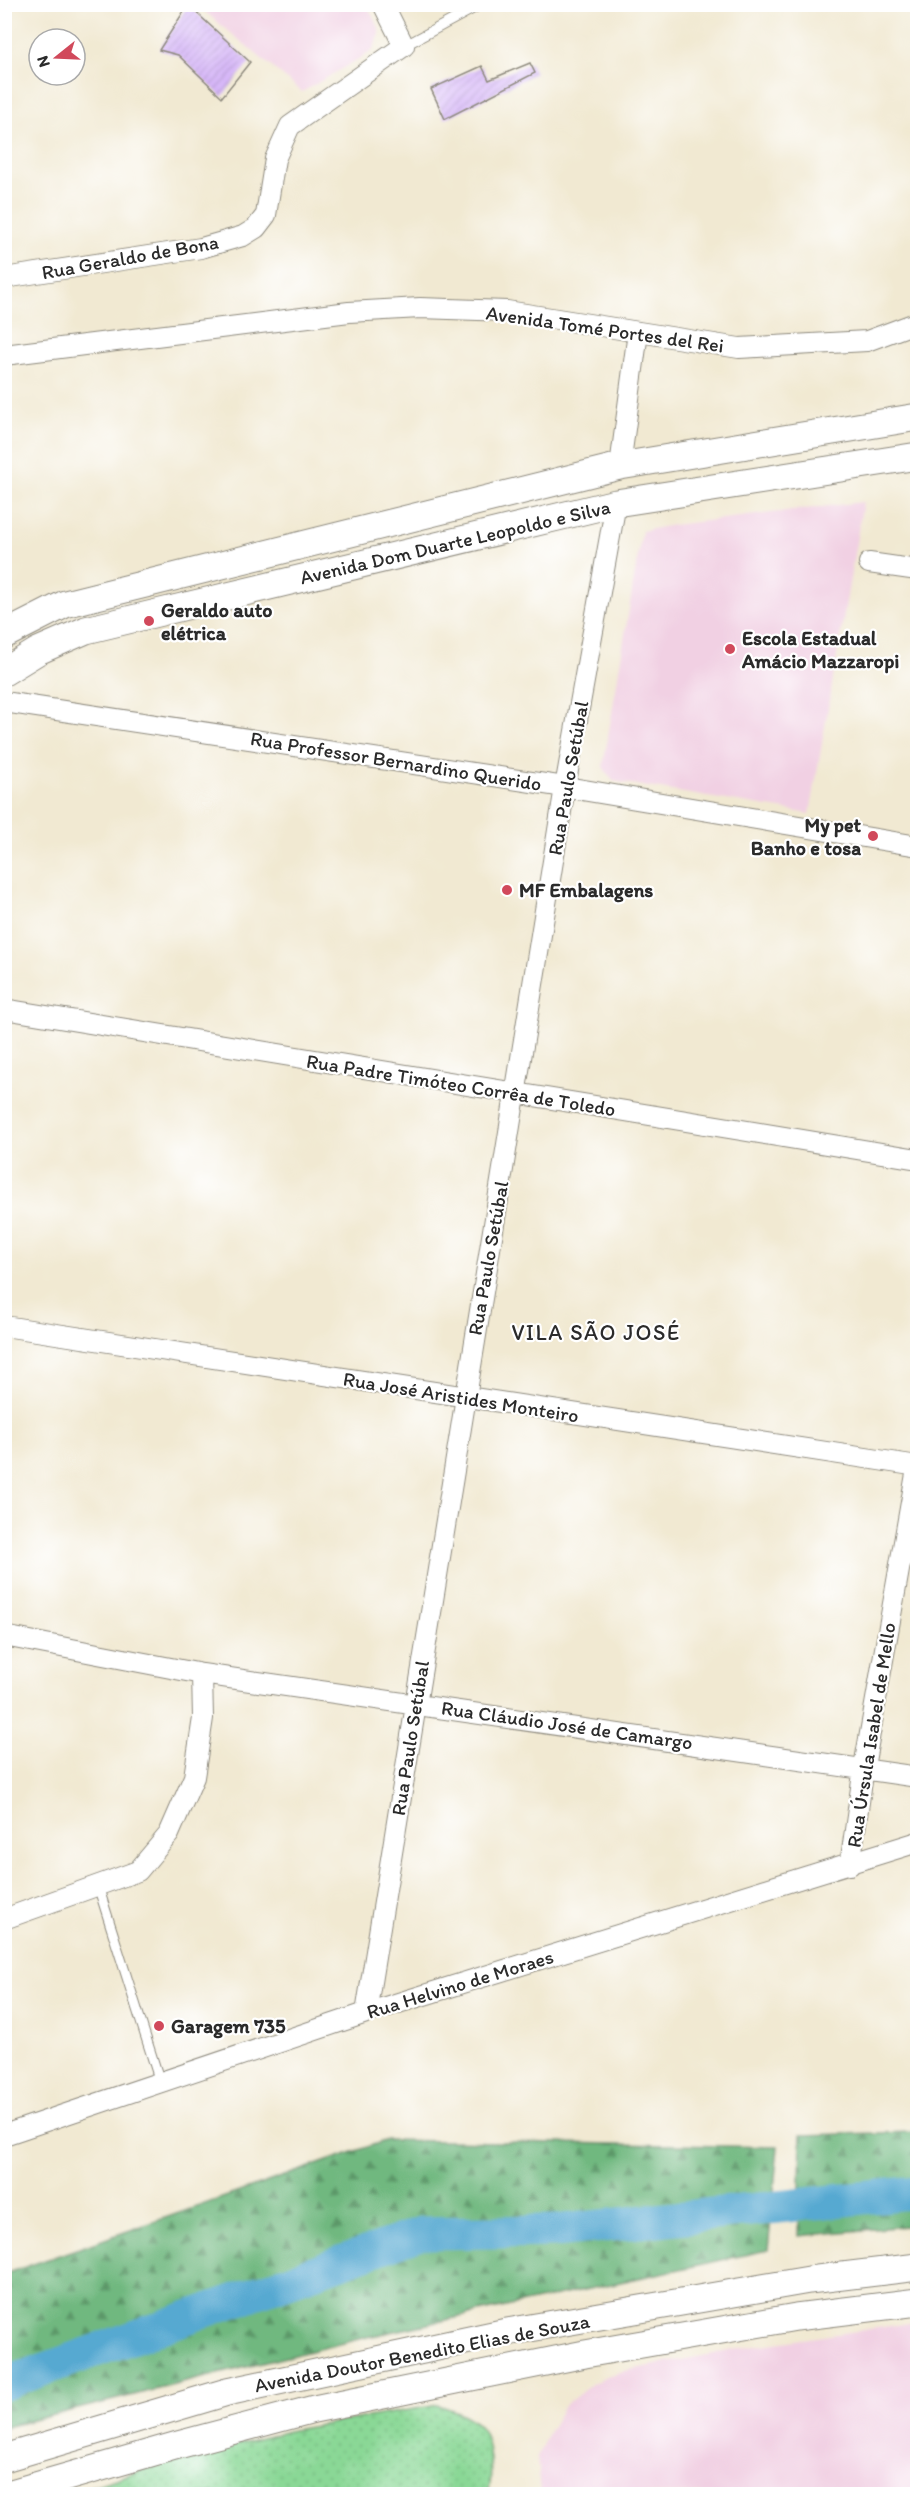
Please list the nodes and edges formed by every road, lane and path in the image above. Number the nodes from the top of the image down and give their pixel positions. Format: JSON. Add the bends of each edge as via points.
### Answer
{"nodes":[{"id":1,"x":383,"y":4,"type":"edge"},
{"id":2,"x":482,"y":4,"type":"edge"},
{"id":3,"x":404,"y":46,"type":"junction"},
{"id":4,"x":4,"y":278,"type":"edge"},
{"id":5,"x":918,"y":322,"type":"edge"},
{"id":6,"x":638,"y":332,"type":"junction"},
{"id":7,"x":4,"y":355,"type":"edge"},
{"id":8,"x":918,"y":417,"type":"edge"},
{"id":9,"x":918,"y":456,"type":"edge"},
{"id":10,"x":620,"y":466,"type":"junction"},
{"id":11,"x":479,"y":501,"type":"junction"},
{"id":12,"x":616,"y":503,"type":"junction"},
{"id":13,"x":488,"y":534,"type":"junction"},
{"id":14,"x":869,"y":563,"type":"dead end"},
{"id":15,"x":918,"y":570,"type":"edge"},
{"id":16,"x":4,"y":635,"type":"edge"},
{"id":17,"x":5,"y":672,"type":"edge"},
{"id":18,"x":10,"y":702,"type":"edge"},
{"id":19,"x":565,"y":787,"type":"junction"},
{"id":20,"x":918,"y":846,"type":"edge"},
{"id":21,"x":4,"y":1009,"type":"edge"},
{"id":22,"x":516,"y":1095,"type":"junction"},
{"id":23,"x":918,"y":1159,"type":"edge"},
{"id":24,"x":4,"y":1326,"type":"edge"},
{"id":25,"x":464,"y":1398,"type":"junction"},
{"id":26,"x":917,"y":1465,"type":"edge"},
{"id":27,"x":4,"y":1635,"type":"edge"},
{"id":28,"x":202,"y":1674,"type":"junction"},
{"id":29,"x":416,"y":1703,"type":"junction"},
{"id":30,"x":864,"y":1767,"type":"junction"},
{"id":31,"x":918,"y":1777,"type":"edge"},
{"id":32,"x":918,"y":1842,"type":"edge"},
{"id":33,"x":850,"y":1865,"type":"junction"},
{"id":34,"x":98,"y":1886,"type":"junction"},
{"id":35,"x":4,"y":1919,"type":"edge"},
{"id":36,"x":366,"y":2013,"type":"junction"},
{"id":37,"x":160,"y":2082,"type":"junction"},
{"id":38,"x":4,"y":2135,"type":"edge"},
{"id":39,"x":918,"y":2267,"type":"edge"},
{"id":40,"x":918,"y":2302,"type":"edge"},
{"id":41,"x":4,"y":2458,"type":"edge"},
{"id":42,"x":8,"y":2494,"type":"edge"}],
"edges":[{"from":1,"to":3,"type":"street"},
{"from":2,"to":3,"type":"lane"},
{"from":3,"to":4,"type":"street","name":"Rua Geraldo de Bona","via":[[290,126],[275,159],[266,215],[243,236],[201,248]]},
{"from":5,"to":6,"type":"street","name":"Avenida Tomé Portes del Rei","via":[[867,341],[739,348]]},
{"from":6,"to":7,"type":"street","name":"Avenida Tomé Portes del Rei","via":[[507,312],[420,308],[349,312]]},
{"from":6,"to":10,"type":"street"},
{"from":8,"to":10,"type":"main road","name":"Avenida Dom Duarte Leopoldo e Silva"},
{"from":9,"to":12,"type":"main road","name":"Avenida Dom Duarte Leopoldo e Silva"},
{"from":10,"to":11,"type":"main road","name":"Avenida Dom Duarte Leopoldo e Silva"},
{"from":11,"to":13,"type":"main road"},
{"from":11,"to":16,"type":"main road","name":"Avenida Dom Duarte Leopoldo e Silva","via":[[65,604]]},
{"from":12,"to":13,"type":"main road","name":"Avenida Dom Duarte Leopoldo e Silva"},
{"from":12,"to":19,"type":"street","name":"Rua Paulo Setúbal"},
{"from":13,"to":17,"type":"main road","name":"Avenida Dom Duarte Leopoldo e Silva","via":[[86,630],[38,651]]},
{"from":14,"to":15,"type":"street"},
{"from":17,"to":18,"type":"street","name":"Rua Professor Bernardino Querido"},
{"from":18,"to":19,"type":"street","name":"Rua Professor Bernardino Querido"},
{"from":19,"to":20,"type":"street","name":"Rua Professor Bernardino Querido"},
{"from":19,"to":22,"type":"street","name":"Rua Paulo Setúbal"},
{"from":21,"to":22,"type":"street","name":"Rua Padre Timóteo Corrêa de Toledo"},
{"from":22,"to":23,"type":"street","name":"Rua Padre Timóteo Corrêa de Toledo"},
{"from":22,"to":25,"type":"street","name":"Rua Paulo Setúbal"},
{"from":24,"to":25,"type":"street","name":"Rua José Aristides Monteiro"},
{"from":25,"to":26,"type":"street","name":"Rua José Aristides Monteiro"},
{"from":25,"to":29,"type":"street","name":"Rua Paulo Setúbal"},
{"from":26,"to":30,"type":"street","name":"Rua Úrsula Isabel de Mello"},
{"from":27,"to":28,"type":"street","name":"Rua Cláudio José de Camargo"},
{"from":28,"to":29,"type":"street","name":"Rua Cláudio José de Camargo"},
{"from":28,"to":34,"type":"street","via":[[203,1718],[194,1777],[169,1834],[138,1871]]},
{"from":29,"to":30,"type":"street","name":"Rua Cláudio José de Camargo"},
{"from":29,"to":36,"type":"street","name":"Rua Paulo Setúbal"},
{"from":30,"to":31,"type":"street","name":"Rua Cláudio José de Camargo"},
{"from":30,"to":33,"type":"street","name":"Rua Úrsula Isabel de Mello"},
{"from":32,"to":33,"type":"street","name":"Rua Helvino de Moraes"},
{"from":33,"to":36,"type":"street","name":"Rua Helvino de Moraes"},
{"from":34,"to":35,"type":"street"},
{"from":34,"to":37,"type":"lane"},
{"from":36,"to":37,"type":"street","name":"Rua Helvino de Moraes"},
{"from":37,"to":38,"type":"street","name":"Rua Helvino de Moraes"},
{"from":39,"to":41,"type":"main road","name":"Avenida Doutor Benedito Elias de Souza","via":[[809,2280],[507,2332],[227,2392]]},
{"from":40,"to":42,"type":"main road","name":"Avenida Doutor Benedito Elias de Souza","via":[[796,2317],[325,2406]]}]}
